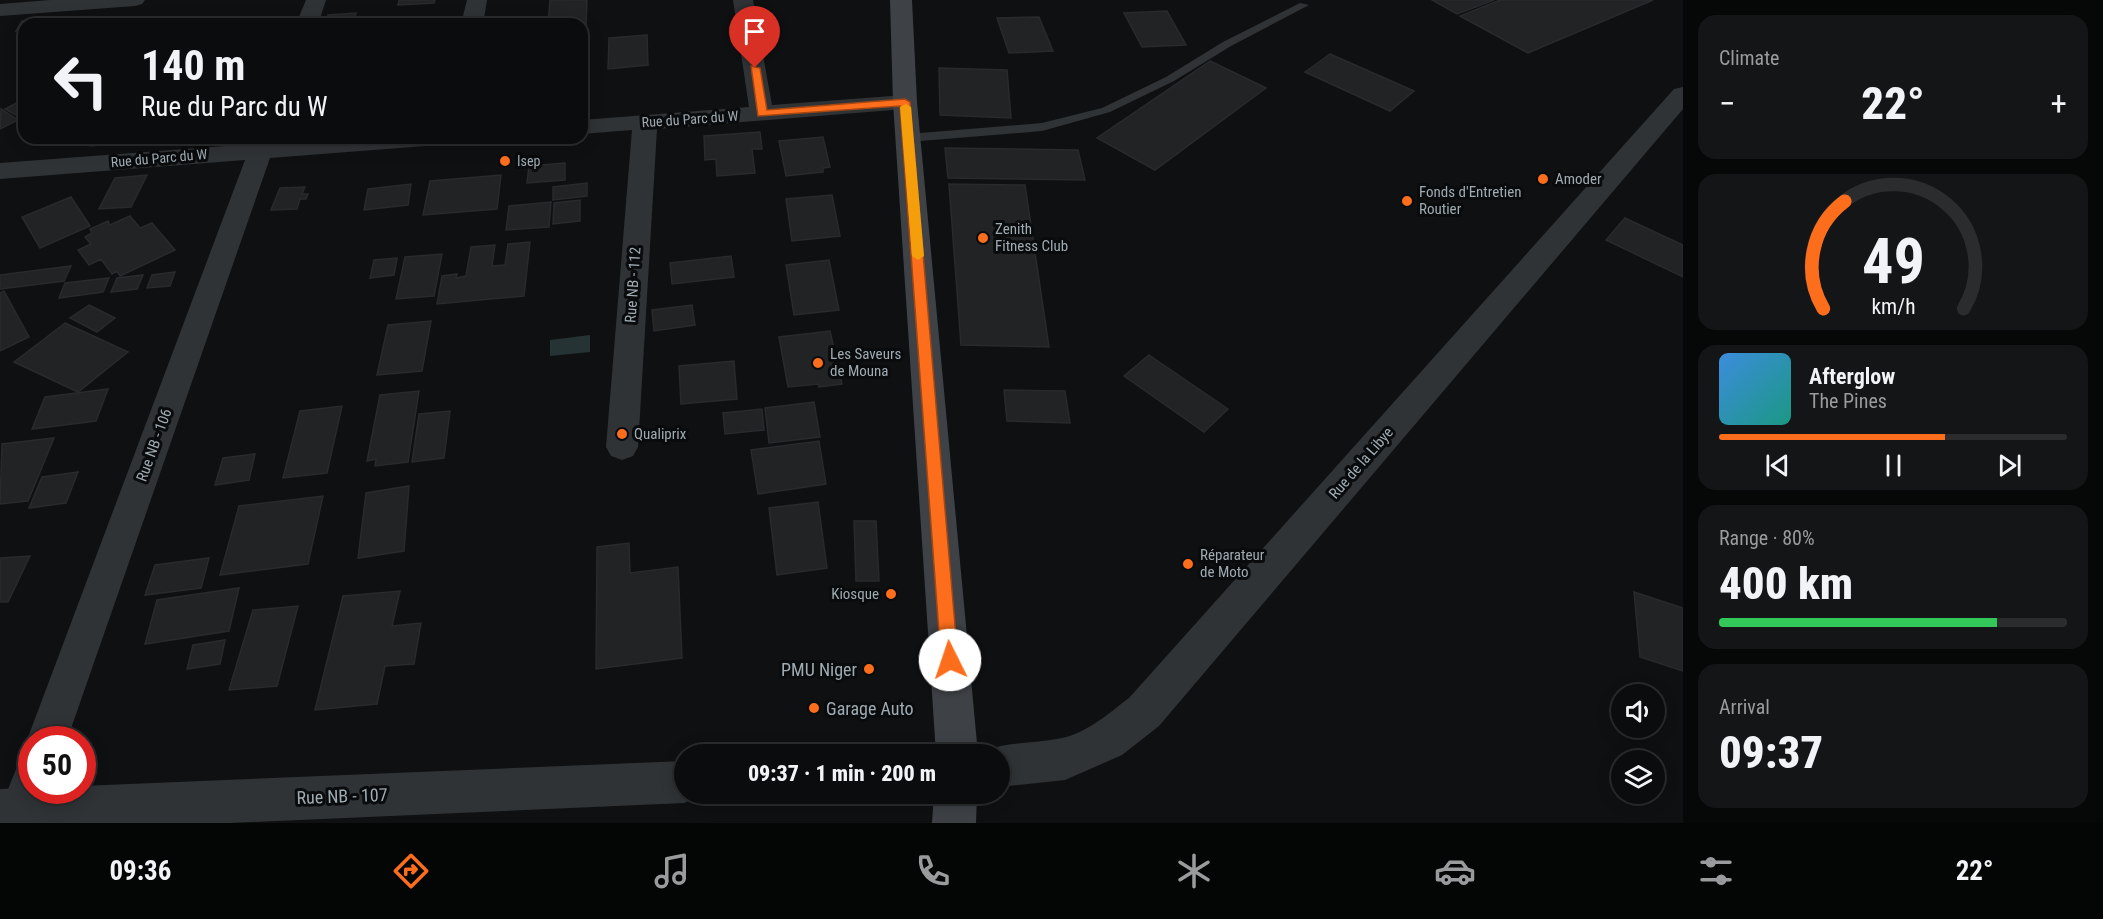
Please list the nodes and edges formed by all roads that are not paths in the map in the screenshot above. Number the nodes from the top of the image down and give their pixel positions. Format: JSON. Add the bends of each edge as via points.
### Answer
{"nodes":[{"id":1,"x":135,"y":0,"type":"edge"},
{"id":2,"x":316,"y":0,"type":"edge"},
{"id":3,"x":477,"y":0,"type":"edge"},
{"id":4,"x":743,"y":0,"type":"edge"},
{"id":5,"x":901,"y":0,"type":"edge"},
{"id":6,"x":1304,"y":5,"type":"dead end"},
{"id":7,"x":0,"y":10,"type":"edge"},
{"id":8,"x":309,"y":18,"type":"edge"},
{"id":9,"x":473,"y":18,"type":"edge"},
{"id":10,"x":1683,"y":94,"type":"edge"},
{"id":11,"x":905,"y":102,"type":"junction"},
{"id":12,"x":762,"y":114,"type":"junction"},
{"id":13,"x":645,"y":122,"type":"junction"},
{"id":14,"x":588,"y":127,"type":"edge"},
{"id":15,"x":909,"y":138,"type":"junction"},
{"id":16,"x":263,"y":144,"type":"edge"},
{"id":17,"x":1,"y":172,"type":"edge"},
{"id":18,"x":622,"y":447,"type":"dead end"},
{"id":19,"x":52,"y":726,"type":"edge"},
{"id":20,"x":956,"y":744,"type":"edge"},
{"id":21,"x":1010,"y":765,"type":"edge"},
{"id":22,"x":674,"y":782,"type":"edge"},
{"id":23,"x":96,"y":799,"type":"edge"},
{"id":24,"x":955,"y":804,"type":"edge"},
{"id":25,"x":954,"y":823,"type":"edge"}],
"edges":[{"from":1,"to":7,"type":"street"},
{"from":2,"to":8,"type":"street"},
{"from":3,"to":9,"type":"street"},
{"from":4,"to":12,"type":"street"},
{"from":5,"to":11,"type":"main road"},
{"from":6,"to":15,"type":"lane","via":[[1107,110],[1042,126]]},
{"from":10,"to":21,"type":"street","name":"Rue de la Libye","via":[[1144,712],[1107,740],[1065,759]]},
{"from":11,"to":12,"type":"street","name":"Rue du Parc du W"},
{"from":11,"to":15,"type":"main road"},
{"from":12,"to":13,"type":"street","name":"Rue du Parc du W"},
{"from":13,"to":14,"type":"street","name":"Rue du Parc du W"},
{"from":13,"to":18,"type":"street","name":"Rue NB - 112"},
{"from":15,"to":20,"type":"main road"},
{"from":16,"to":17,"type":"street","name":"Rue du Parc du W"},
{"from":16,"to":19,"type":"street","name":"Rue NB - 106"},
{"from":22,"to":23,"type":"street","name":"Rue NB - 107"},
{"from":24,"to":25,"type":"main road"}]}
